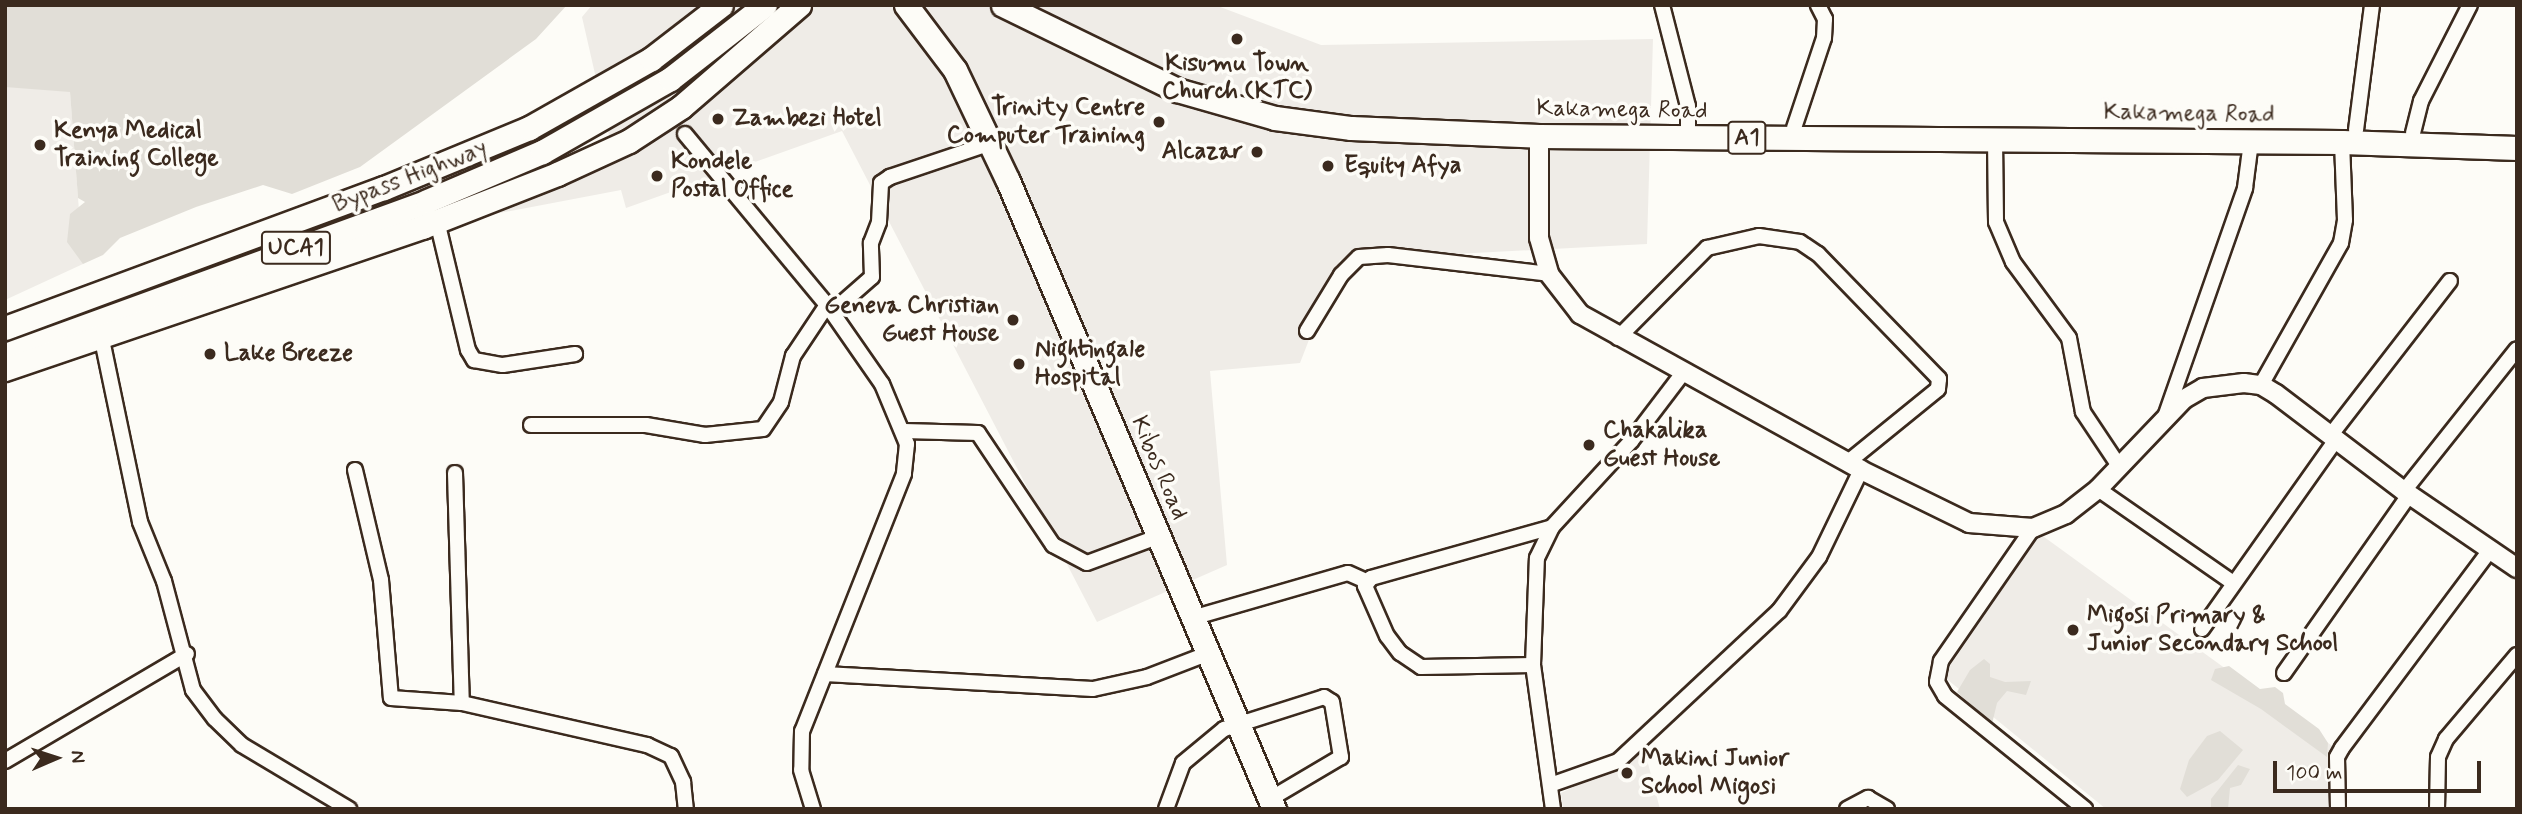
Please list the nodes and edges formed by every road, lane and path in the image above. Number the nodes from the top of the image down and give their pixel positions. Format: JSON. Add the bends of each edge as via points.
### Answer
{"nodes":[{"id":1,"x":721,"y":5,"type":"edge"},
{"id":2,"x":743,"y":5,"type":"edge"},
{"id":3,"x":765,"y":5,"type":"edge"},
{"id":4,"x":799,"y":5,"type":"edge"},
{"id":5,"x":906,"y":5,"type":"edge"},
{"id":6,"x":1003,"y":5,"type":"edge"},
{"id":7,"x":1014,"y":5,"type":"edge"},
{"id":8,"x":1662,"y":5,"type":"edge"},
{"id":9,"x":1818,"y":5,"type":"edge"},
{"id":10,"x":2372,"y":5,"type":"edge"},
{"id":11,"x":2470,"y":5,"type":"edge"},
{"id":12,"x":1688,"y":127,"type":"junction"},
{"id":13,"x":1794,"y":128,"type":"junction"},
{"id":14,"x":2413,"y":133,"type":"junction"},
{"id":15,"x":685,"y":134,"type":"dead end"},
{"id":16,"x":1539,"y":136,"type":"junction"},
{"id":17,"x":2349,"y":136,"type":"junction"},
{"id":18,"x":2517,"y":137,"type":"edge"},
{"id":19,"x":1995,"y":139,"type":"junction"},
{"id":20,"x":2251,"y":142,"type":"junction"},
{"id":21,"x":991,"y":143,"type":"junction"},
{"id":22,"x":539,"y":145,"type":"junction"},
{"id":23,"x":2517,"y":148,"type":"edge"},
{"id":24,"x":437,"y":221,"type":"junction"},
{"id":25,"x":1549,"y":274,"type":"junction"},
{"id":26,"x":2450,"y":281,"type":"dead end"},
{"id":27,"x":830,"y":309,"type":"junction"},
{"id":28,"x":5,"y":328,"type":"edge"},
{"id":29,"x":1307,"y":331,"type":"dead end"},
{"id":30,"x":102,"y":335,"type":"junction"},
{"id":31,"x":1618,"y":338,"type":"junction"},
{"id":32,"x":5,"y":340,"type":"edge"},
{"id":33,"x":2517,"y":349,"type":"edge"},
{"id":34,"x":575,"y":354,"type":"dead end"},
{"id":35,"x":5,"y":355,"type":"edge"},
{"id":36,"x":5,"y":369,"type":"edge"},
{"id":37,"x":1683,"y":373,"type":"junction"},
{"id":38,"x":2261,"y":385,"type":"junction"},
{"id":39,"x":2164,"y":420,"type":"junction"},
{"id":40,"x":531,"y":425,"type":"dead end"},
{"id":41,"x":904,"y":431,"type":"junction"},
{"id":42,"x":2332,"y":439,"type":"junction"},
{"id":43,"x":1854,"y":466,"type":"junction"},
{"id":44,"x":2119,"y":466,"type":"junction"},
{"id":45,"x":355,"y":470,"type":"dead end"},
{"id":46,"x":455,"y":472,"type":"dead end"},
{"id":47,"x":2098,"y":489,"type":"junction"},
{"id":48,"x":2407,"y":493,"type":"junction"},
{"id":49,"x":1552,"y":527,"type":"junction"},
{"id":50,"x":2033,"y":528,"type":"junction"},
{"id":51,"x":1160,"y":536,"type":"junction"},
{"id":52,"x":2490,"y":550,"type":"junction"},
{"id":53,"x":2517,"y":568,"type":"edge"},
{"id":54,"x":1366,"y":581,"type":"junction"},
{"id":55,"x":2232,"y":582,"type":"junction"},
{"id":56,"x":1192,"y":618,"type":"junction"},
{"id":57,"x":2202,"y":629,"type":"dead end"},
{"id":58,"x":1207,"y":653,"type":"junction"},
{"id":59,"x":187,"y":654,"type":"junction"},
{"id":60,"x":2517,"y":655,"type":"edge"},
{"id":61,"x":1533,"y":665,"type":"junction"},
{"id":62,"x":2284,"y":673,"type":"dead end"},
{"id":63,"x":825,"y":674,"type":"junction"},
{"id":64,"x":462,"y":704,"type":"junction"},
{"id":65,"x":1237,"y":722,"type":"junction"},
{"id":66,"x":5,"y":761,"type":"edge"},
{"id":67,"x":1550,"y":785,"type":"junction"},
{"id":68,"x":1272,"y":804,"type":"edge"},
{"id":69,"x":349,"y":809,"type":"edge"},
{"id":70,"x":686,"y":809,"type":"edge"},
{"id":71,"x":813,"y":809,"type":"edge"},
{"id":72,"x":1166,"y":809,"type":"edge"},
{"id":73,"x":1553,"y":809,"type":"edge"},
{"id":74,"x":1847,"y":809,"type":"edge"},
{"id":75,"x":1886,"y":809,"type":"edge"},
{"id":76,"x":2085,"y":809,"type":"edge"},
{"id":77,"x":2338,"y":809,"type":"edge"},
{"id":78,"x":2437,"y":809,"type":"edge"}],
"edges":[{"from":1,"to":28,"type":"main road","via":[[651,59],[529,128],[384,188]]},
{"from":2,"to":22,"type":"main road","name":"Bypass Highway","number":"UCA1"},
{"from":3,"to":22,"type":"main road","name":"Bypass Highway","number":"UCA1","via":[[670,79]]},
{"from":4,"to":24,"type":"main road","via":[[681,107],[629,141]]},
{"from":5,"to":21,"type":"main road","name":"Kibos Road","via":[[955,70]]},
{"from":6,"to":16,"type":"main road","name":"Kakamega Road","number":"A1","via":[[1164,85],[1275,118],[1351,128]]},
{"from":7,"to":12,"type":"main road","name":"Kakamega Road","number":"A1","via":[[1179,83],[1274,111],[1363,123]]},
{"from":8,"to":12,"type":"street","via":[[1688,106]]},
{"from":9,"to":13,"type":"street","via":[[1825,19],[1824,38]]},
{"from":10,"to":17,"type":"street"},
{"from":11,"to":14,"type":"street","via":[[2421,101]]},
{"from":12,"to":13,"type":"main road","name":"Kakamega Road","number":"A1"},
{"from":13,"to":17,"type":"main road","name":"Kakamega Road","number":"A1"},
{"from":14,"to":17,"type":"main road","name":"Kakamega Road","number":"A1"},
{"from":14,"to":18,"type":"main road","name":"Kakamega Road","number":"A1"},
{"from":15,"to":27,"type":"street"},
{"from":16,"to":19,"type":"main road","name":"Kakamega Road","number":"A1"},
{"from":16,"to":25,"type":"street","via":[[1539,238]]},
{"from":17,"to":20,"type":"main road","name":"Kakamega Road","number":"A1"},
{"from":17,"to":23,"type":"main road","name":"Kakamega Road","number":"A1"},
{"from":17,"to":38,"type":"street","via":[[2342,243]]},
{"from":19,"to":20,"type":"main road","name":"Kakamega Road","number":"A1"},
{"from":19,"to":44,"type":"street","via":[[1996,222],[2013,262],[2069,338],[2083,412]]},
{"from":20,"to":39,"type":"street","via":[[2245,188]]},
{"from":21,"to":27,"type":"street","via":[[881,183],[872,277]]},
{"from":21,"to":51,"type":"main road","name":"Kibos Road"},
{"from":22,"to":32,"type":"main road","name":"Bypass Highway","number":"UCA1"},
{"from":22,"to":35,"type":"main road","name":"Bypass Highway","number":"UCA1","via":[[427,201]]},
{"from":24,"to":30,"type":"main road"},
{"from":24,"to":34,"type":"street","via":[[474,360],[503,365]]},
{"from":25,"to":29,"type":"street","via":[[1388,255],[1359,257],[1341,275]]},
{"from":25,"to":31,"type":"street","via":[[1580,314]]},
{"from":26,"to":42,"type":"street"},
{"from":27,"to":40,"type":"street","via":[[793,356],[780,402],[763,429],[705,435],[646,425]]},
{"from":27,"to":41,"type":"street","via":[[882,384]]},
{"from":30,"to":36,"type":"main road"},
{"from":30,"to":59,"type":"street","via":[[141,522]]},
{"from":31,"to":37,"type":"street"},
{"from":31,"to":43,"type":"street","via":[[1707,248],[1759,236],[1800,242],[1818,254],[1939,379],[1938,388]]},
{"from":33,"to":48,"type":"street"},
{"from":37,"to":43,"type":"street"},
{"from":37,"to":49,"type":"street","via":[[1632,440]]},
{"from":38,"to":39,"type":"street","via":[[2203,388]]},
{"from":38,"to":42,"type":"street"},
{"from":39,"to":44,"type":"street"},
{"from":41,"to":51,"type":"street","via":[[978,433],[1053,545],[1087,563]]},
{"from":41,"to":63,"type":"street","via":[[905,474]]},
{"from":42,"to":48,"type":"street"},
{"from":42,"to":55,"type":"street"},
{"from":43,"to":50,"type":"street","via":[[1969,523]]},
{"from":43,"to":67,"type":"street","via":[[1819,557],[1779,611],[1618,761]]},
{"from":44,"to":47,"type":"street"},
{"from":45,"to":64,"type":"street","via":[[381,580],[391,698]]},
{"from":46,"to":64,"type":"street"},
{"from":47,"to":50,"type":"street","via":[[2066,514]]},
{"from":47,"to":55,"type":"street"},
{"from":48,"to":52,"type":"street"},
{"from":48,"to":62,"type":"street"},
{"from":49,"to":54,"type":"street"},
{"from":49,"to":61,"type":"street","via":[[1535,567]]},
{"from":50,"to":76,"type":"street","via":[[1941,661],[1937,681],[1945,696]]},
{"from":51,"to":56,"type":"main road","name":"Kibos Road"},
{"from":52,"to":53,"type":"street"},
{"from":52,"to":77,"type":"street","via":[[2342,748],[2337,757]]},
{"from":54,"to":56,"type":"street","via":[[1348,573]]},
{"from":54,"to":61,"type":"street","via":[[1368,600],[1387,636],[1412,662],[1438,670]]},
{"from":55,"to":57,"type":"street"},
{"from":56,"to":58,"type":"main road","name":"Kibos Road"},
{"from":58,"to":63,"type":"street","via":[[1147,677],[1065,691]]},
{"from":58,"to":65,"type":"main road","name":"Kibos Road"},
{"from":59,"to":66,"type":"street"},
{"from":59,"to":69,"type":"street","via":[[193,690],[226,732],[257,756]]},
{"from":60,"to":78,"type":"street","via":[[2446,739],[2438,757]]},
{"from":61,"to":67,"type":"street"},
{"from":63,"to":71,"type":"street","via":[[800,741],[804,789]]},
{"from":64,"to":70,"type":"street","via":[[595,731],[661,751],[678,769]]},
{"from":65,"to":68,"type":"main road","name":"Kibos Road"},
{"from":65,"to":68,"type":"street","via":[[1315,698],[1332,702],[1341,758]]},
{"from":65,"to":72,"type":"street","via":[[1183,762]]},
{"from":67,"to":73,"type":"street"},
{"from":74,"to":75,"type":"street","via":[[1868,797]]}]}
